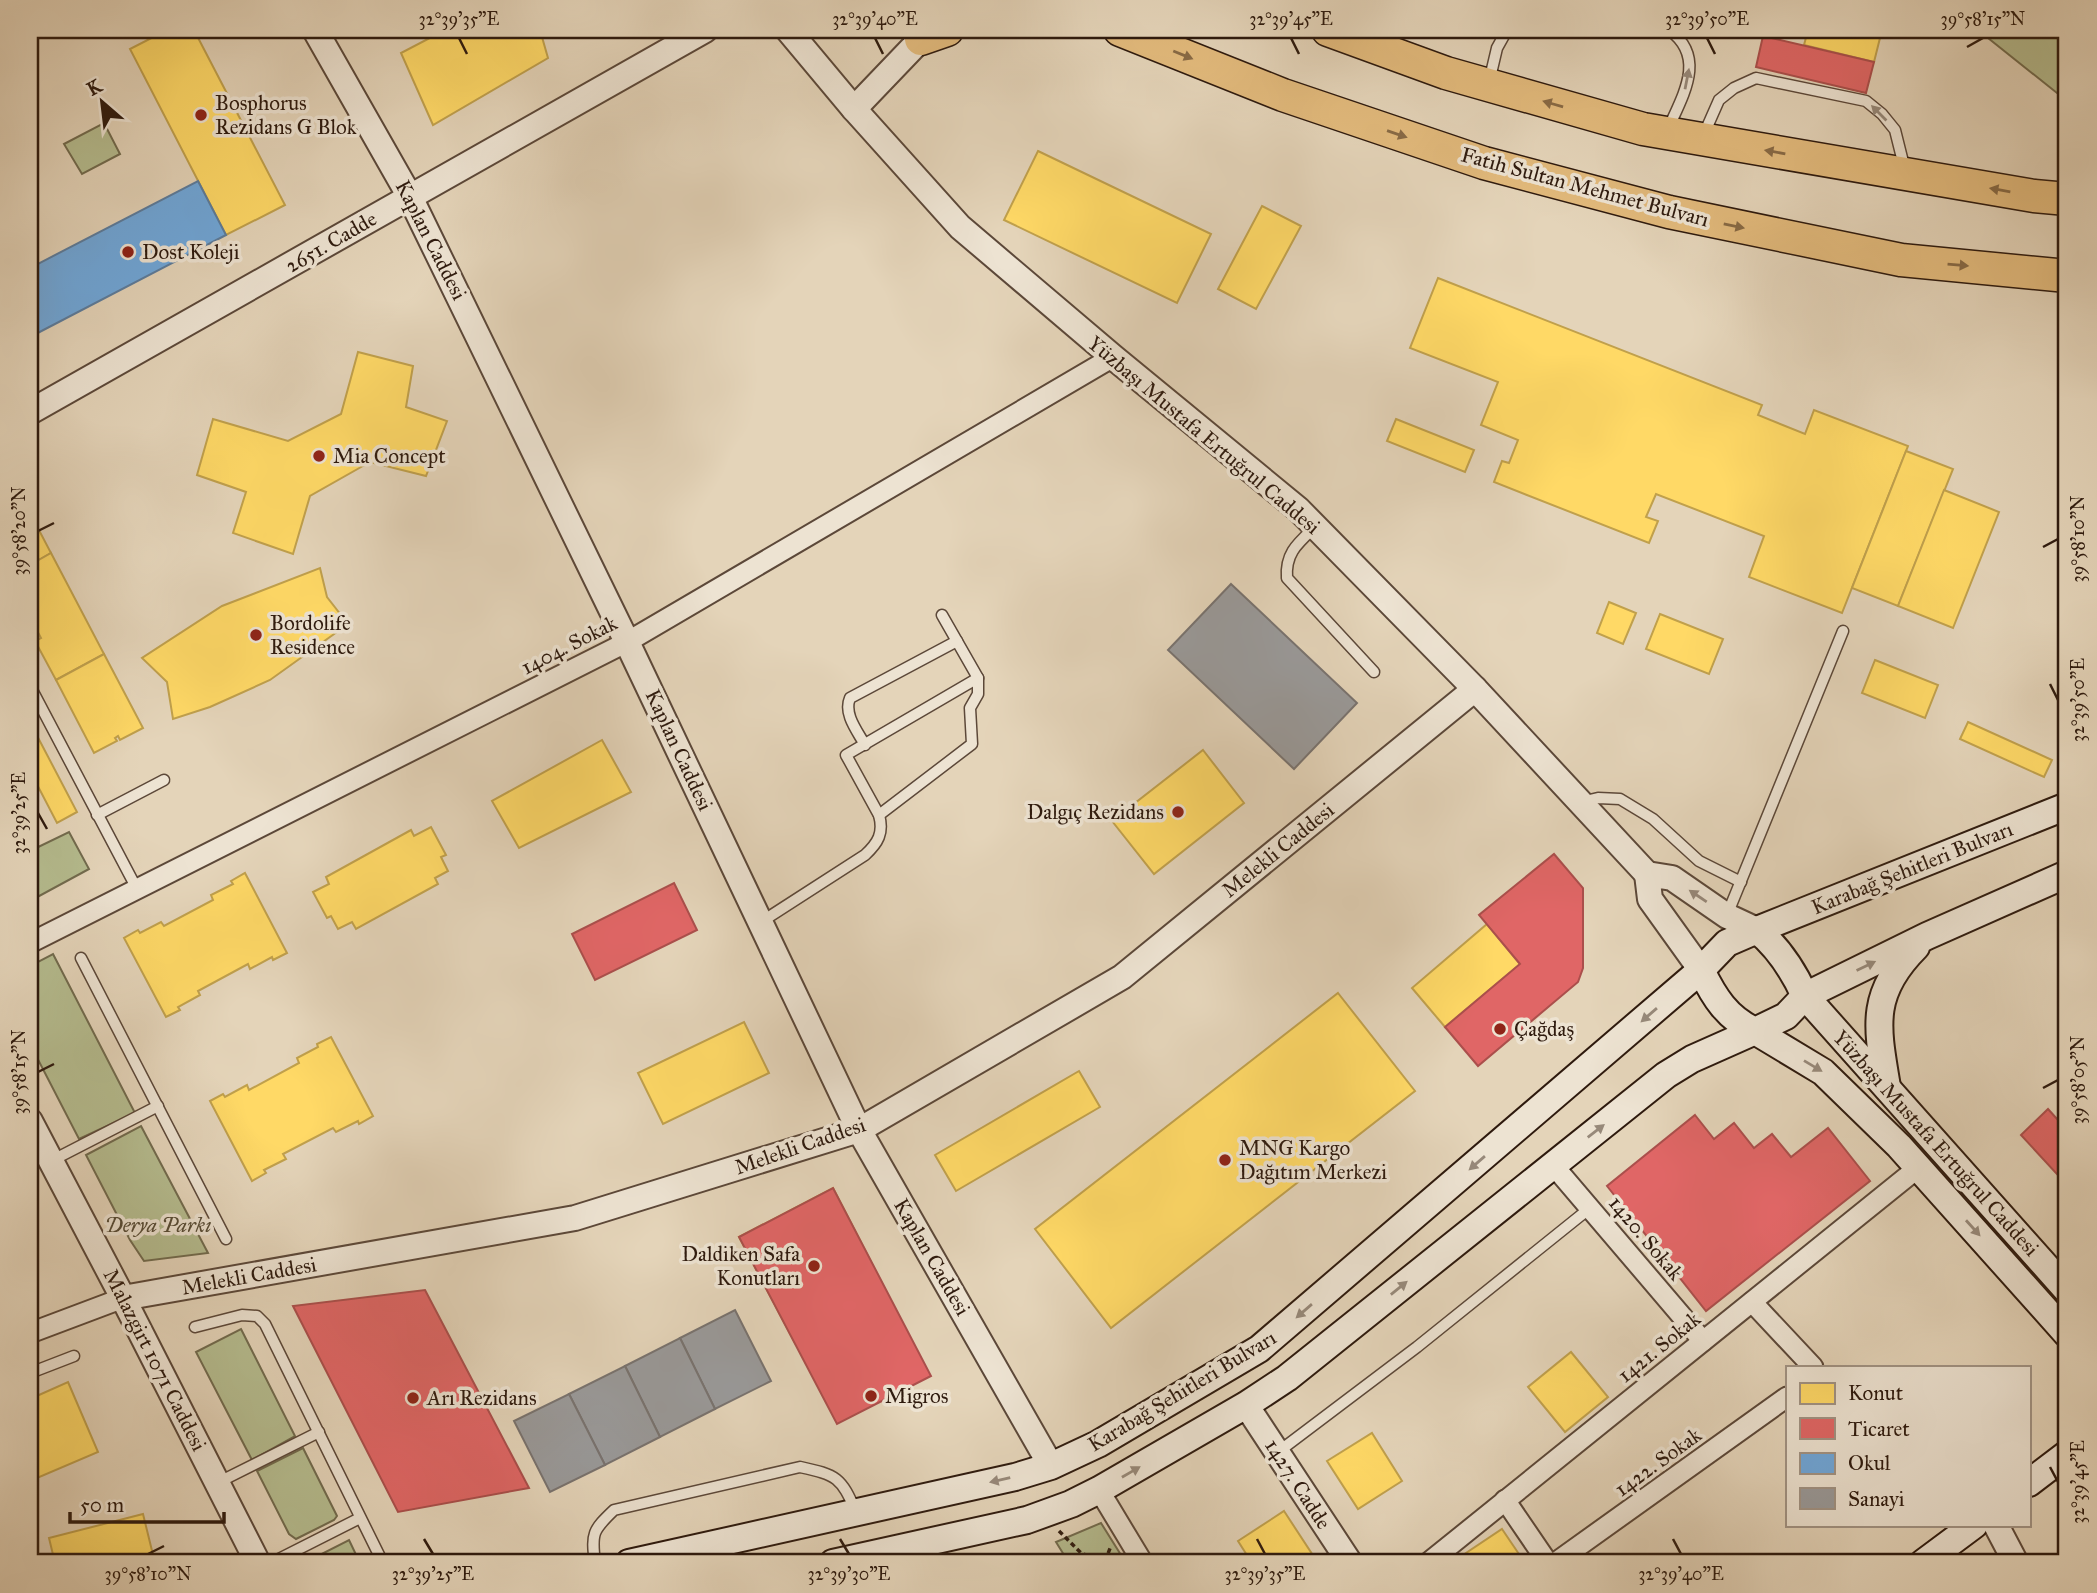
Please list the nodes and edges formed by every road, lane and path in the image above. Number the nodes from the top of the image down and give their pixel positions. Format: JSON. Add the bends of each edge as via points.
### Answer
{"nodes":[{"id":1,"x":315,"y":30,"type":"edge"},
{"id":2,"x":705,"y":30,"type":"edge"},
{"id":3,"x":788,"y":30,"type":"edge"},
{"id":4,"x":1120,"y":30,"type":"edge"},
{"id":5,"x":1328,"y":30,"type":"edge"},
{"id":6,"x":1507,"y":30,"type":"edge"},
{"id":7,"x":1669,"y":30,"type":"edge"},
{"id":8,"x":929,"y":33,"type":"edge"},
{"id":9,"x":1388,"y":40,"type":"edge"},
{"id":10,"x":1488,"y":85,"type":"junction"},
{"id":11,"x":854,"y":108,"type":"junction"},
{"id":12,"x":1666,"y":133,"type":"junction"},
{"id":13,"x":1702,"y":139,"type":"junction"},
{"id":14,"x":1906,"y":174,"type":"junction"},
{"id":15,"x":410,"y":197,"type":"junction"},
{"id":16,"x":2067,"y":199,"type":"edge"},
{"id":17,"x":2067,"y":276,"type":"edge"},
{"id":18,"x":1113,"y":358,"type":"junction"},
{"id":19,"x":30,"y":412,"type":"edge"},
{"id":20,"x":1315,"y":527,"type":"junction"},
{"id":21,"x":942,"y":615,"type":"dead end"},
{"id":22,"x":1843,"y":631,"type":"dead end"},
{"id":23,"x":957,"y":641,"type":"junction"},
{"id":24,"x":627,"y":642,"type":"junction"},
{"id":25,"x":1374,"y":672,"type":"dead end"},
{"id":26,"x":978,"y":678,"type":"junction"},
{"id":27,"x":30,"y":686,"type":"edge"},
{"id":28,"x":1475,"y":689,"type":"junction"},
{"id":29,"x":865,"y":745,"type":"junction"},
{"id":30,"x":164,"y":780,"type":"dead end"},
{"id":31,"x":1581,"y":802,"type":"junction"},
{"id":32,"x":2067,"y":806,"type":"edge"},
{"id":33,"x":97,"y":814,"type":"junction"},
{"id":34,"x":879,"y":816,"type":"junction"},
{"id":35,"x":1647,"y":874,"type":"junction"},
{"id":36,"x":2067,"y":874,"type":"edge"},
{"id":37,"x":1741,"y":882,"type":"junction"},
{"id":38,"x":137,"y":889,"type":"junction"},
{"id":39,"x":1727,"y":916,"type":"junction"},
{"id":40,"x":760,"y":923,"type":"junction"},
{"id":41,"x":1757,"y":930,"type":"junction"},
{"id":42,"x":1927,"y":936,"type":"junction"},
{"id":43,"x":30,"y":943,"type":"edge"},
{"id":44,"x":81,"y":958,"type":"dead end"},
{"id":45,"x":1701,"y":970,"type":"junction"},
{"id":46,"x":1805,"y":996,"type":"junction"},
{"id":47,"x":1755,"y":1031,"type":"junction"},
{"id":48,"x":1887,"y":1087,"type":"junction"},
{"id":49,"x":158,"y":1106,"type":"junction"},
{"id":50,"x":30,"y":1121,"type":"edge"},
{"id":51,"x":859,"y":1129,"type":"junction"},
{"id":52,"x":51,"y":1161,"type":"junction"},
{"id":53,"x":1553,"y":1165,"type":"junction"},
{"id":54,"x":1919,"y":1167,"type":"junction"},
{"id":55,"x":1590,"y":1208,"type":"junction"},
{"id":56,"x":226,"y":1239,"type":"dead end"},
{"id":57,"x":2067,"y":1290,"type":"edge"},
{"id":58,"x":123,"y":1298,"type":"junction"},
{"id":59,"x":1752,"y":1302,"type":"junction"},
{"id":60,"x":195,"y":1327,"type":"dead end"},
{"id":61,"x":30,"y":1333,"type":"edge"},
{"id":62,"x":2067,"y":1334,"type":"edge"},
{"id":63,"x":1703,"y":1341,"type":"junction"},
{"id":64,"x":74,"y":1356,"type":"dead end"},
{"id":65,"x":1811,"y":1366,"type":"edge"},
{"id":66,"x":30,"y":1373,"type":"edge"},
{"id":67,"x":1786,"y":1398,"type":"edge"},
{"id":68,"x":1246,"y":1405,"type":"junction"},
{"id":69,"x":319,"y":1432,"type":"junction"},
{"id":70,"x":1277,"y":1452,"type":"junction"},
{"id":71,"x":2067,"y":1454,"type":"edge"},
{"id":72,"x":1051,"y":1466,"type":"junction"},
{"id":73,"x":2030,"y":1482,"type":"edge"},
{"id":74,"x":217,"y":1483,"type":"junction"},
{"id":75,"x":1099,"y":1490,"type":"junction"},
{"id":76,"x":1505,"y":1500,"type":"junction"},
{"id":77,"x":856,"y":1512,"type":"junction"},
{"id":78,"x":1050,"y":1512,"type":"junction"},
{"id":79,"x":360,"y":1518,"type":"junction"},
{"id":80,"x":1997,"y":1526,"type":"edge"},
{"id":81,"x":1964,"y":1527,"type":"edge"},
{"id":82,"x":1105,"y":1562,"type":"edge"},
{"id":83,"x":258,"y":1563,"type":"edge"},
{"id":84,"x":271,"y":1563,"type":"edge"},
{"id":85,"x":383,"y":1563,"type":"edge"},
{"id":86,"x":595,"y":1563,"type":"edge"},
{"id":87,"x":629,"y":1563,"type":"edge"},
{"id":88,"x":833,"y":1563,"type":"edge"},
{"id":89,"x":1143,"y":1563,"type":"edge"},
{"id":90,"x":1350,"y":1563,"type":"edge"},
{"id":91,"x":1428,"y":1563,"type":"edge"},
{"id":92,"x":1548,"y":1563,"type":"edge"},
{"id":93,"x":1555,"y":1563,"type":"edge"},
{"id":94,"x":1923,"y":1563,"type":"edge"},
{"id":95,"x":2016,"y":1563,"type":"edge"}],
"edges":[{"from":1,"to":15,"type":"street","name":"Kaplan Caddesi"},
{"from":2,"to":15,"type":"street","name":"2651. Cadde"},
{"from":3,"to":11,"type":"street","name":"Yüzbaşı Mustafa Ertuğrul Caddesi"},
{"from":4,"to":17,"type":"highway","name":"Fatih Sultan Mehmet Bulvarı","one_way":true,"via":[[1283,94],[1484,163],[1668,212],[1901,260]]},
{"from":5,"to":9,"type":"highway"},
{"from":6,"to":10,"type":"lane","via":[[1497,48]]},
{"from":12,"to":7,"type":"lane","one_way":true,"via":[[1684,93],[1691,61],[1681,38]]},
{"from":8,"to":11,"type":"street"},
{"from":9,"to":10,"type":"highway","via":[[1446,73]]},
{"from":12,"to":10,"type":"highway","one_way":true},
{"from":11,"to":18,"type":"street","name":"Yüzbaşı Mustafa Ertuğrul Caddesi","via":[[960,227]]},
{"from":12,"to":13,"type":"highway"},
{"from":14,"to":13,"type":"highway","one_way":true},
{"from":14,"to":13,"type":"lane","one_way":true,"via":[[1895,130],[1867,101],[1756,78],[1719,100]]},
{"from":16,"to":14,"type":"highway","one_way":true},
{"from":15,"to":19,"type":"street","name":"2651. Cadde"},
{"from":15,"to":24,"type":"street","name":"Kaplan Caddesi"},
{"from":18,"to":20,"type":"street","name":"Yüzbaşı Mustafa Ertuğrul Caddesi"},
{"from":18,"to":24,"type":"street","name":"1404. Sokak"},
{"from":20,"to":25,"type":"lane","via":[[1286,562],[1287,578]]},
{"from":20,"to":28,"type":"street","name":"Yüzbaşı Mustafa Ertuğrul Caddesi"},
{"from":21,"to":23,"type":"lane"},
{"from":22,"to":37,"type":"lane"},
{"from":23,"to":26,"type":"lane"},
{"from":23,"to":29,"type":"lane","via":[[850,698],[847,705],[852,721]]},
{"from":24,"to":38,"type":"street","name":"1404. Sokak"},
{"from":24,"to":40,"type":"street","name":"Kaplan Caddesi"},
{"from":26,"to":29,"type":"lane"},
{"from":26,"to":34,"type":"lane","via":[[978,694],[970,708],[972,744]]},
{"from":27,"to":33,"type":"lane"},
{"from":28,"to":31,"type":"street","name":"Yüzbaşı Mustafa Ertuğrul Caddesi"},
{"from":28,"to":51,"type":"street","name":"Melekli Caddesi","via":[[1122,977]]},
{"from":29,"to":34,"type":"lane","via":[[846,755]]},
{"from":30,"to":33,"type":"lane"},
{"from":31,"to":35,"type":"street","name":"Yüzbaşı Mustafa Ertuğrul Caddesi"},
{"from":31,"to":37,"type":"lane","via":[[1620,799],[1653,820],[1699,861]]},
{"from":32,"to":41,"type":"main road","name":"Karabağ Şehitleri Bulvarı"},
{"from":33,"to":38,"type":"lane"},
{"from":34,"to":40,"type":"lane","via":[[878,843],[865,855]]},
{"from":39,"to":35,"type":"street","one_way":true,"via":[[1672,878]]},
{"from":35,"to":45,"type":"street","name":"Yüzbaşı Mustafa Ertuğrul Caddesi","via":[[1650,899]]},
{"from":36,"to":42,"type":"main road","name":"Karabağ Şehitleri Bulvarı"},
{"from":37,"to":39,"type":"lane"},
{"from":38,"to":43,"type":"street","name":"1404. Sokak"},
{"from":39,"to":41,"type":"street"},
{"from":40,"to":51,"type":"street","name":"Kaplan Caddesi"},
{"from":41,"to":45,"type":"main road","name":"Karabağ Şehitleri Bulvarı","via":[[1727,943]]},
{"from":41,"to":46,"type":"main road","via":[[1777,949]]},
{"from":46,"to":42,"type":"main road","name":"Karabağ Şehitleri Bulvarı","one_way":true},
{"from":42,"to":48,"type":"main road","via":[[1891,976],[1882,996],[1878,1020]]},
{"from":44,"to":49,"type":"lane"},
{"from":45,"to":47,"type":"main road","via":[[1729,1014]]},
{"from":45,"to":72,"type":"main road","name":"Karabağ Şehitleri Bulvarı","one_way":true,"via":[[1259,1349],[1098,1444]]},
{"from":46,"to":47,"type":"main road","name":"Karabağ Şehitleri Bulvarı","via":[[1786,1016]]},
{"from":46,"to":48,"type":"main road","name":"Yüzbaşı Mustafa Ertuğrul Caddesi"},
{"from":53,"to":47,"type":"main road","name":"Karabağ Şehitleri Bulvarı","one_way":true,"via":[[1666,1075]]},
{"from":47,"to":54,"type":"main road","name":"Yüzbaşı Mustafa Ertuğrul Caddesi","one_way":true,"via":[[1824,1072]]},
{"from":48,"to":57,"type":"main road","name":"Yüzbaşı Mustafa Ertuğrul Caddesi"},
{"from":49,"to":52,"type":"lane"},
{"from":49,"to":56,"type":"lane"},
{"from":50,"to":52,"type":"street","name":"Malazgirt 1071 Caddesi"},
{"from":51,"to":58,"type":"street","name":"Melekli Caddesi","via":[[575,1218]]},
{"from":51,"to":72,"type":"street","name":"Kaplan Caddesi"},
{"from":52,"to":58,"type":"street","name":"Malazgirt 1071 Caddesi"},
{"from":53,"to":55,"type":"street","name":"1420. Sokak"},
{"from":68,"to":53,"type":"main road","name":"Karabağ Şehitleri Bulvarı","one_way":true,"via":[[1287,1378]]},
{"from":54,"to":59,"type":"street","name":"1421. Sokak"},
{"from":54,"to":62,"type":"main road","name":"Yüzbaşı Mustafa Ertuğrul Caddesi","one_way":true},
{"from":55,"to":63,"type":"street","name":"1420. Sokak"},
{"from":55,"to":70,"type":"lane"},
{"from":58,"to":61,"type":"street"},
{"from":58,"to":74,"type":"street","name":"Malazgirt 1071 Caddesi"},
{"from":59,"to":63,"type":"street","name":"1421. Sokak"},
{"from":59,"to":65,"type":"street"},
{"from":60,"to":69,"type":"lane","via":[[257,1316]]},
{"from":63,"to":76,"type":"street","name":"1421. Sokak"},
{"from":64,"to":66,"type":"lane"},
{"from":67,"to":93,"type":"street","name":"1422. Sokak"},
{"from":68,"to":70,"type":"street","name":"1427. Cadde"},
{"from":75,"to":68,"type":"main road","name":"Karabağ Şehitleri Bulvarı","one_way":true},
{"from":69,"to":74,"type":"lane"},
{"from":69,"to":79,"type":"lane"},
{"from":70,"to":90,"type":"street","name":"1427. Cadde"},
{"from":71,"to":73,"type":"main road"},
{"from":72,"to":77,"type":"main road","name":"Karabağ Şehitleri Bulvarı","one_way":true},
{"from":74,"to":83,"type":"street","name":"Malazgirt 1071 Caddesi"},
{"from":75,"to":78,"type":"main road","name":"Karabağ Şehitleri Bulvarı"},
{"from":75,"to":89,"type":"street"},
{"from":76,"to":91,"type":"street","name":"1421. Sokak"},
{"from":76,"to":92,"type":"street"},
{"from":77,"to":86,"type":"lane","via":[[845,1486],[828,1473],[800,1467],[614,1510],[596,1527]]},
{"from":77,"to":87,"type":"main road","name":"Karabağ Şehitleri Bulvarı"},
{"from":78,"to":82,"type":"path","via":[[1067,1541],[1081,1553]]},
{"from":78,"to":88,"type":"main road","name":"Karabağ Şehitleri Bulvarı"},
{"from":79,"to":84,"type":"lane"},
{"from":79,"to":85,"type":"lane"},
{"from":80,"to":95,"type":"street"},
{"from":81,"to":94,"type":"main road"}]}
